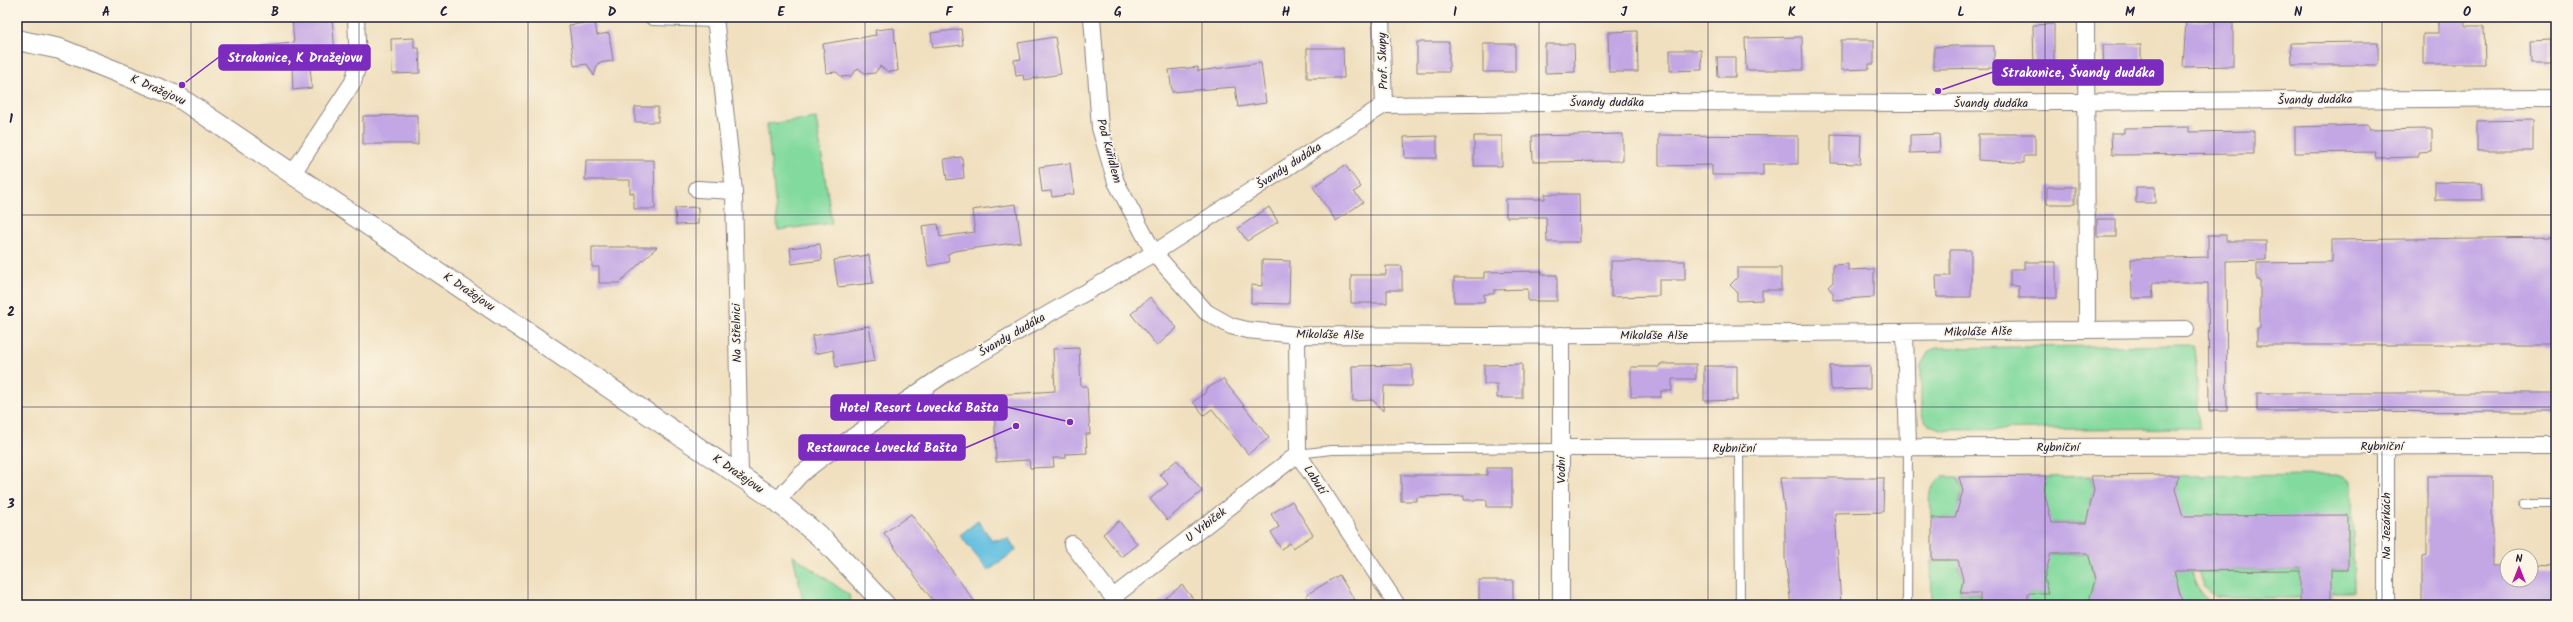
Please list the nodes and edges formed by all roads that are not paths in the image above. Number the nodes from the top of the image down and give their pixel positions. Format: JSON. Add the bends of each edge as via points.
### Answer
{"nodes":[{"id":1,"x":356,"y":17,"type":"edge"},
{"id":2,"x":653,"y":17,"type":"edge"},
{"id":3,"x":1092,"y":17,"type":"edge"},
{"id":4,"x":1381,"y":17,"type":"edge"},
{"id":5,"x":2086,"y":17,"type":"edge"},
{"id":6,"x":715,"y":18,"type":"edge"},
{"id":7,"x":17,"y":40,"type":"edge"},
{"id":8,"x":2556,"y":98,"type":"edge"},
{"id":9,"x":2087,"y":102,"type":"junction"},
{"id":10,"x":1384,"y":105,"type":"junction"},
{"id":11,"x":293,"y":173,"type":"junction"},
{"id":12,"x":697,"y":189,"type":"dead end"},
{"id":13,"x":734,"y":190,"type":"junction"},
{"id":14,"x":1154,"y":253,"type":"junction"},
{"id":15,"x":2186,"y":329,"type":"dead end"},
{"id":16,"x":2087,"y":330,"type":"junction"},
{"id":17,"x":1905,"y":332,"type":"junction"},
{"id":18,"x":1297,"y":335,"type":"junction"},
{"id":19,"x":1561,"y":336,"type":"junction"},
{"id":20,"x":2386,"y":446,"type":"junction"},
{"id":21,"x":2556,"y":446,"type":"edge"},
{"id":22,"x":1908,"y":447,"type":"junction"},
{"id":23,"x":1561,"y":448,"type":"junction"},
{"id":24,"x":1739,"y":448,"type":"junction"},
{"id":25,"x":1298,"y":454,"type":"junction"},
{"id":26,"x":740,"y":475,"type":"junction"},
{"id":27,"x":777,"y":501,"type":"junction"},
{"id":28,"x":2524,"y":504,"type":"dead end"},
{"id":29,"x":2556,"y":504,"type":"edge"},
{"id":30,"x":1072,"y":544,"type":"dead end"},
{"id":31,"x":1560,"y":599,"type":"edge"},
{"id":32,"x":1116,"y":601,"type":"edge"},
{"id":33,"x":885,"y":605,"type":"edge"},
{"id":34,"x":1396,"y":605,"type":"edge"},
{"id":35,"x":1740,"y":605,"type":"edge"},
{"id":36,"x":1908,"y":605,"type":"edge"},
{"id":37,"x":2386,"y":605,"type":"edge"}],
"edges":[{"from":1,"to":11,"type":"street","via":[[358,64],[353,82]]},
{"from":2,"to":6,"type":"street","name":"Na Střelnici"},
{"from":3,"to":14,"type":"street","name":"Pod Kuřidlem","via":[[1100,128],[1116,182]]},
{"from":4,"to":10,"type":"street","name":"Prof. Skupy"},
{"from":5,"to":9,"type":"street"},
{"from":6,"to":13,"type":"street","name":"Na Střelnici"},
{"from":7,"to":11,"type":"street","name":"K Dražejovu","via":[[60,49],[177,96]]},
{"from":8,"to":9,"type":"street","name":"Švandy dudáka"},
{"from":9,"to":10,"type":"street","name":"Švandy dudáka"},
{"from":9,"to":16,"type":"street"},
{"from":10,"to":14,"type":"street","name":"Švandy dudáka"},
{"from":11,"to":26,"type":"street","name":"K Dražejovu"},
{"from":12,"to":13,"type":"street"},
{"from":13,"to":26,"type":"street","name":"Na Střelnici"},
{"from":14,"to":18,"type":"street","name":"Mikoláše Alše","via":[[1206,312],[1218,319],[1248,330]]},
{"from":14,"to":27,"type":"street","name":"Švandy dudáka","via":[[948,372],[823,457],[800,475]]},
{"from":15,"to":16,"type":"street","name":"Mikoláše Alše"},
{"from":16,"to":17,"type":"street","name":"Mikoláše Alše"},
{"from":17,"to":19,"type":"street","name":"Mikoláše Alše"},
{"from":17,"to":22,"type":"street"},
{"from":18,"to":19,"type":"street","name":"Mikoláše Alše"},
{"from":18,"to":25,"type":"street","name":"Labutí"},
{"from":19,"to":23,"type":"street","name":"Vodní"},
{"from":20,"to":21,"type":"street","name":"Rybniční"},
{"from":20,"to":22,"type":"street","name":"Rybniční"},
{"from":20,"to":37,"type":"street","name":"Na Jezárkách"},
{"from":22,"to":24,"type":"street","name":"Rybniční"},
{"from":22,"to":36,"type":"lane"},
{"from":23,"to":24,"type":"street","name":"Rybniční"},
{"from":23,"to":25,"type":"lane","via":[[1331,450]]},
{"from":23,"to":31,"type":"street","name":"Vodní"},
{"from":24,"to":35,"type":"lane"},
{"from":25,"to":32,"type":"street","name":"U Vrbiček"},
{"from":25,"to":34,"type":"street","name":"Labutí"},
{"from":26,"to":27,"type":"street","name":"K Dražejovu"},
{"from":27,"to":33,"type":"street","name":"K Dražejovu","via":[[824,540]]},
{"from":28,"to":29,"type":"lane"},
{"from":30,"to":32,"type":"street"}]}
